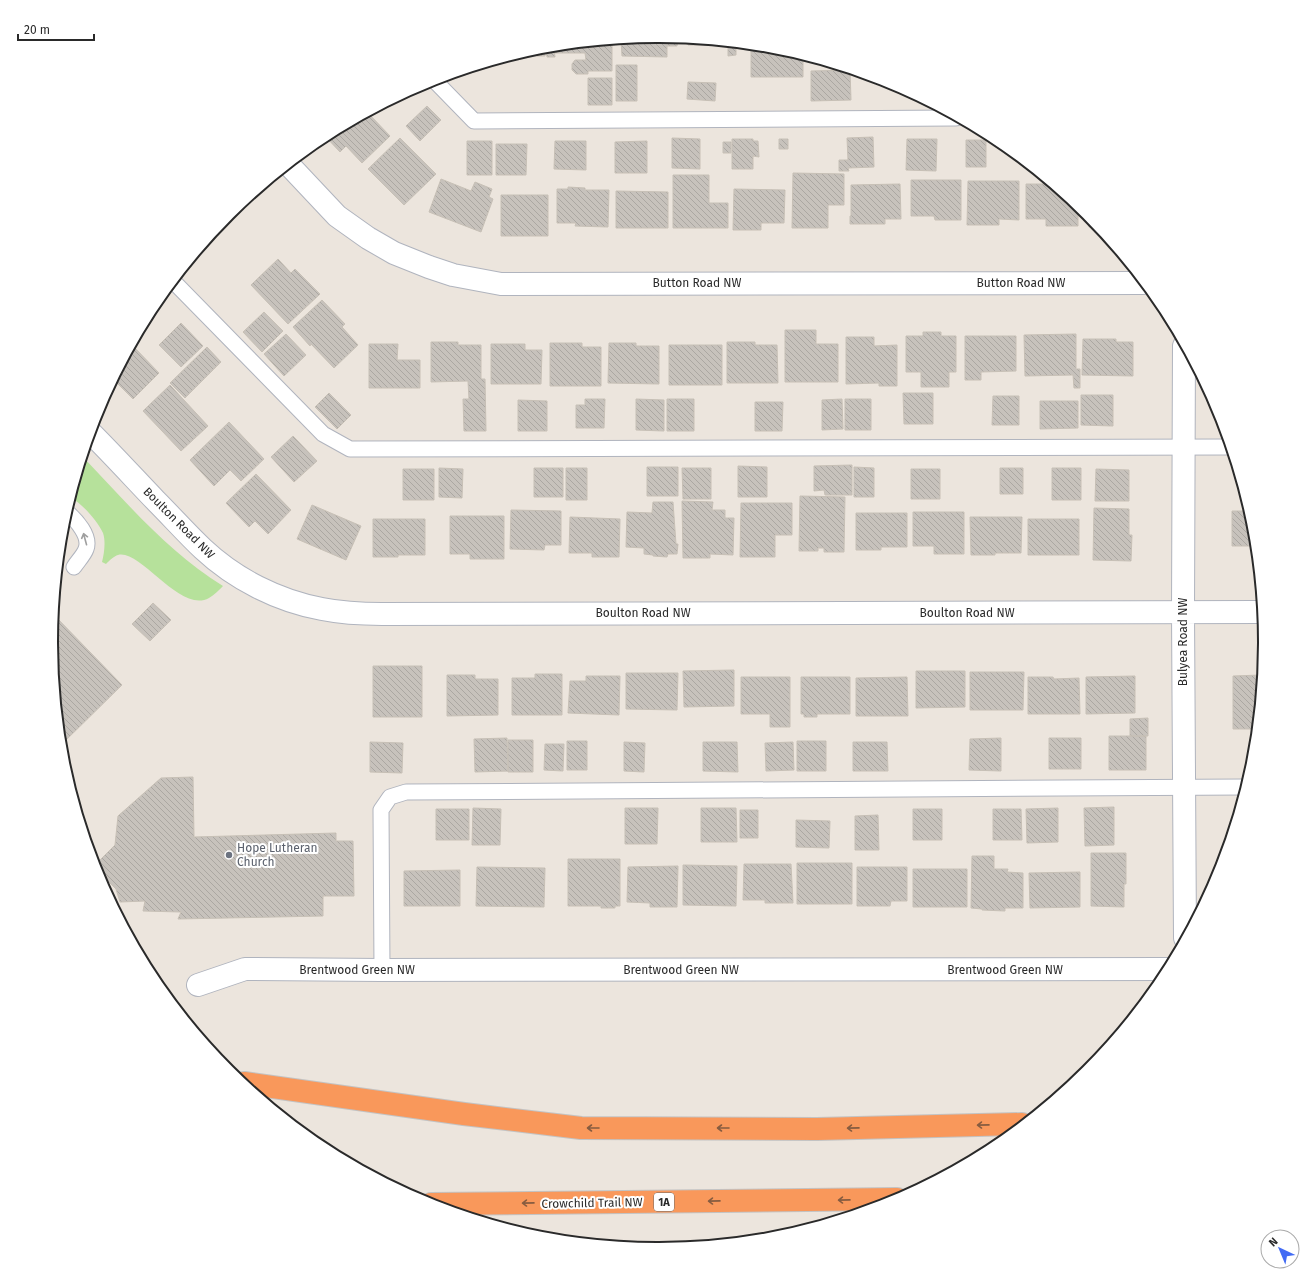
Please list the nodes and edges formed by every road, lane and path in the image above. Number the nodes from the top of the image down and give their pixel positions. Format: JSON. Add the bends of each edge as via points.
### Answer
{"nodes":[{"id":1,"x":439,"y":85,"type":"edge"},
{"id":2,"x":948,"y":118,"type":"edge"},
{"id":3,"x":292,"y":168,"type":"edge"},
{"id":4,"x":1137,"y":282,"type":"edge"},
{"id":5,"x":177,"y":285,"type":"edge"},
{"id":6,"x":1184,"y":356,"type":"edge"},
{"id":7,"x":95,"y":437,"type":"edge"},
{"id":8,"x":1184,"y":447,"type":"junction"},
{"id":9,"x":1225,"y":447,"type":"edge"},
{"id":10,"x":72,"y":517,"type":"edge"},
{"id":11,"x":74,"y":567,"type":"dead end"},
{"id":12,"x":1183,"y":612,"type":"junction"},
{"id":13,"x":1256,"y":612,"type":"edge"},
{"id":14,"x":1240,"y":787,"type":"edge"},
{"id":15,"x":1183,"y":788,"type":"junction"},
{"id":16,"x":1185,"y":928,"type":"edge"},
{"id":17,"x":1160,"y":969,"type":"edge"},
{"id":18,"x":382,"y":970,"type":"junction"},
{"id":19,"x":198,"y":985,"type":"dead end"},
{"id":20,"x":255,"y":1085,"type":"edge"},
{"id":21,"x":1014,"y":1124,"type":"edge"},
{"id":22,"x":879,"y":1199,"type":"edge"},
{"id":23,"x":449,"y":1204,"type":"edge"}],
"edges":[{"from":1,"to":2,"type":"lane","via":[[474,121]]},
{"from":3,"to":4,"type":"street","name":"Button Road NW","via":[[337,216],[394,253],[453,275],[501,284]]},
{"from":5,"to":8,"type":"lane","via":[[323,434],[350,449]]},
{"from":6,"to":8,"type":"street","name":"Bulyea Road NW"},
{"from":7,"to":12,"type":"street","name":"Boulton Road NW","via":[[188,535],[221,564],[264,590],[321,609],[382,614]]},
{"from":8,"to":9,"type":"lane"},
{"from":8,"to":12,"type":"street","name":"Bulyea Road NW"},
{"from":11,"to":10,"type":"lane","one_way":true,"via":[[87,549],[86,538]]},
{"from":12,"to":13,"type":"street","name":"Boulton Road NW"},
{"from":12,"to":15,"type":"street","name":"Bulyea Road NW"},
{"from":14,"to":15,"type":"lane"},
{"from":15,"to":16,"type":"street","name":"Bulyea Road NW"},
{"from":15,"to":18,"type":"lane","via":[[406,792],[390,798],[381,810]]},
{"from":17,"to":18,"type":"street","name":"Brentwood Green NW"},
{"from":18,"to":19,"type":"street","name":"Brentwood Green NW","via":[[245,969]]},
{"from":21,"to":20,"type":"highway","one_way":true,"via":[[817,1129],[581,1128]]},
{"from":22,"to":23,"type":"highway","name":"Crowchild Trail NW","number":"1A","one_way":true}]}
